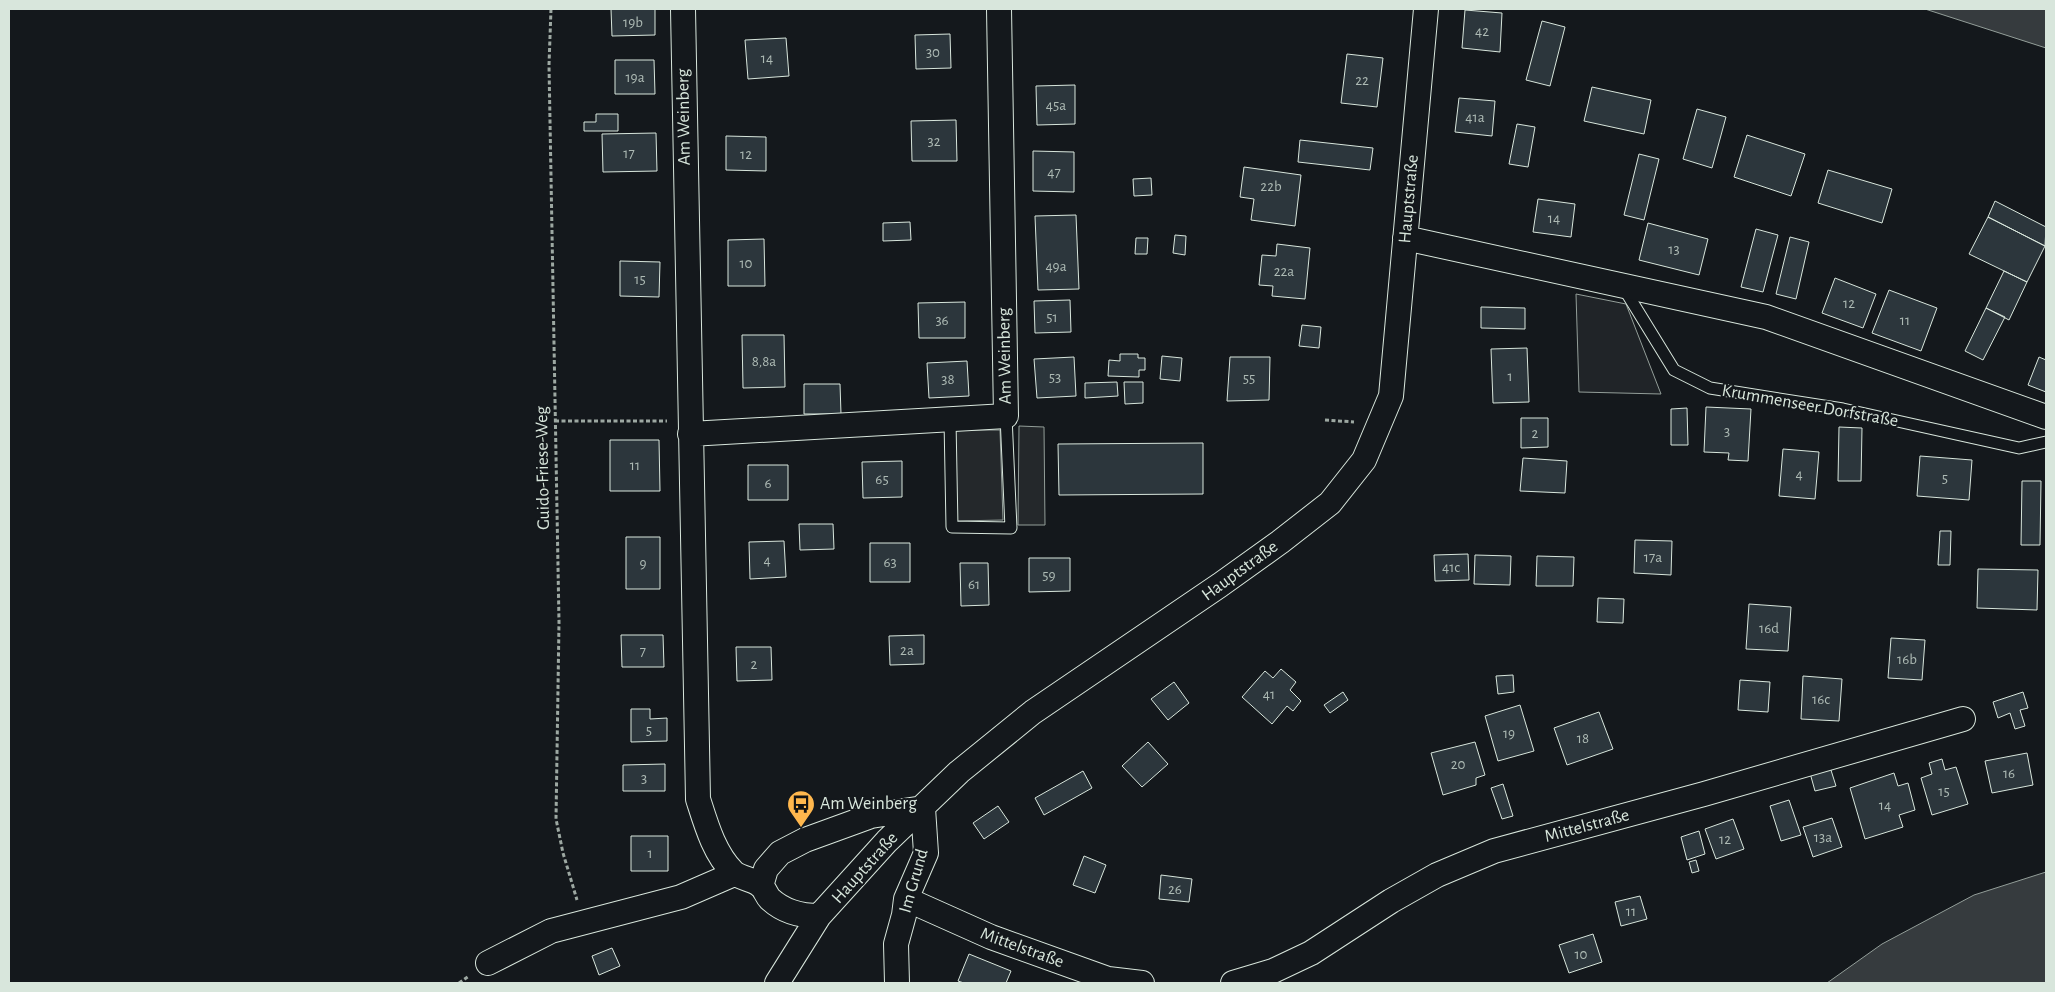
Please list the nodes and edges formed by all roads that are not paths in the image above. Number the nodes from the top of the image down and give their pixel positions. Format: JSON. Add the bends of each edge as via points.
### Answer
{"nodes":[{"id":1,"x":683,"y":9,"type":"edge"},
{"id":2,"x":999,"y":9,"type":"edge"},
{"id":3,"x":1426,"y":9,"type":"edge"},
{"id":4,"x":1405,"y":238,"type":"junction"},
{"id":5,"x":1622,"y":285,"type":"junction"},
{"id":6,"x":1006,"y":416,"type":"junction"},
{"id":7,"x":2046,"y":417,"type":"edge"},
{"id":8,"x":950,"y":420,"type":"junction"},
{"id":9,"x":690,"y":428,"type":"junction"},
{"id":10,"x":2046,"y":442,"type":"edge"},
{"id":11,"x":1963,"y":719,"type":"dead end"},
{"id":12,"x":923,"y":808,"type":"junction"},
{"id":13,"x":734,"y":874,"type":"junction"},
{"id":14,"x":761,"y":886,"type":"junction"},
{"id":15,"x":906,"y":899,"type":"junction"},
{"id":16,"x":820,"y":916,"type":"junction"},
{"id":17,"x":488,"y":963,"type":"dead end"},
{"id":18,"x":777,"y":983,"type":"edge"},
{"id":19,"x":897,"y":983,"type":"edge"},
{"id":20,"x":1142,"y":983,"type":"edge"},
{"id":21,"x":1233,"y":983,"type":"edge"}],
"edges":[{"from":1,"to":9,"type":"street","name":"Am Weinberg"},
{"from":2,"to":6,"type":"street","name":"Am Weinberg"},
{"from":3,"to":4,"type":"street","name":"Hauptstraße"},
{"from":4,"to":5,"type":"street"},
{"from":4,"to":12,"type":"street","name":"Hauptstraße","via":[[1391,396],[1364,460],[1330,503],[1220,585],[1033,712],[960,772]]},
{"from":5,"to":7,"type":"street","via":[[1766,317]]},
{"from":5,"to":10,"type":"lane","name":"Krummenseer Dorfstraße","via":[[1674,370],[1710,388],[1843,409],[2019,448]]},
{"from":6,"to":8,"type":"street","name":"Am Weinberg"},
{"from":6,"to":8,"type":"lane","via":[[1011,528],[952,527]]},
{"from":8,"to":9,"type":"street","name":"Am Weinberg"},
{"from":9,"to":13,"type":"street","name":"Am Weinberg","via":[[698,800],[709,833]]},
{"from":11,"to":21,"type":"street","name":"Mittelstraße","via":[[1713,792],[1494,851],[1437,875],[1311,953],[1273,971]]},
{"from":12,"to":14,"type":"street","via":[[872,816],[805,840],[780,853],[766,869]]},
{"from":12,"to":15,"type":"street","name":"Im Grund","via":[[926,853]]},
{"from":12,"to":16,"type":"street","name":"Hauptstraße","via":[[887,841]]},
{"from":13,"to":14,"type":"street"},
{"from":13,"to":17,"type":"street","via":[[681,897],[551,931]]},
{"from":14,"to":16,"type":"street","via":[[769,898],[784,909],[803,916]]},
{"from":15,"to":19,"type":"street","name":"Im Grund","via":[[896,944]]},
{"from":15,"to":20,"type":"street","name":"Mittelstraße","via":[[991,937],[1108,978]]},
{"from":16,"to":18,"type":"street","name":"Hauptstraße"}]}
